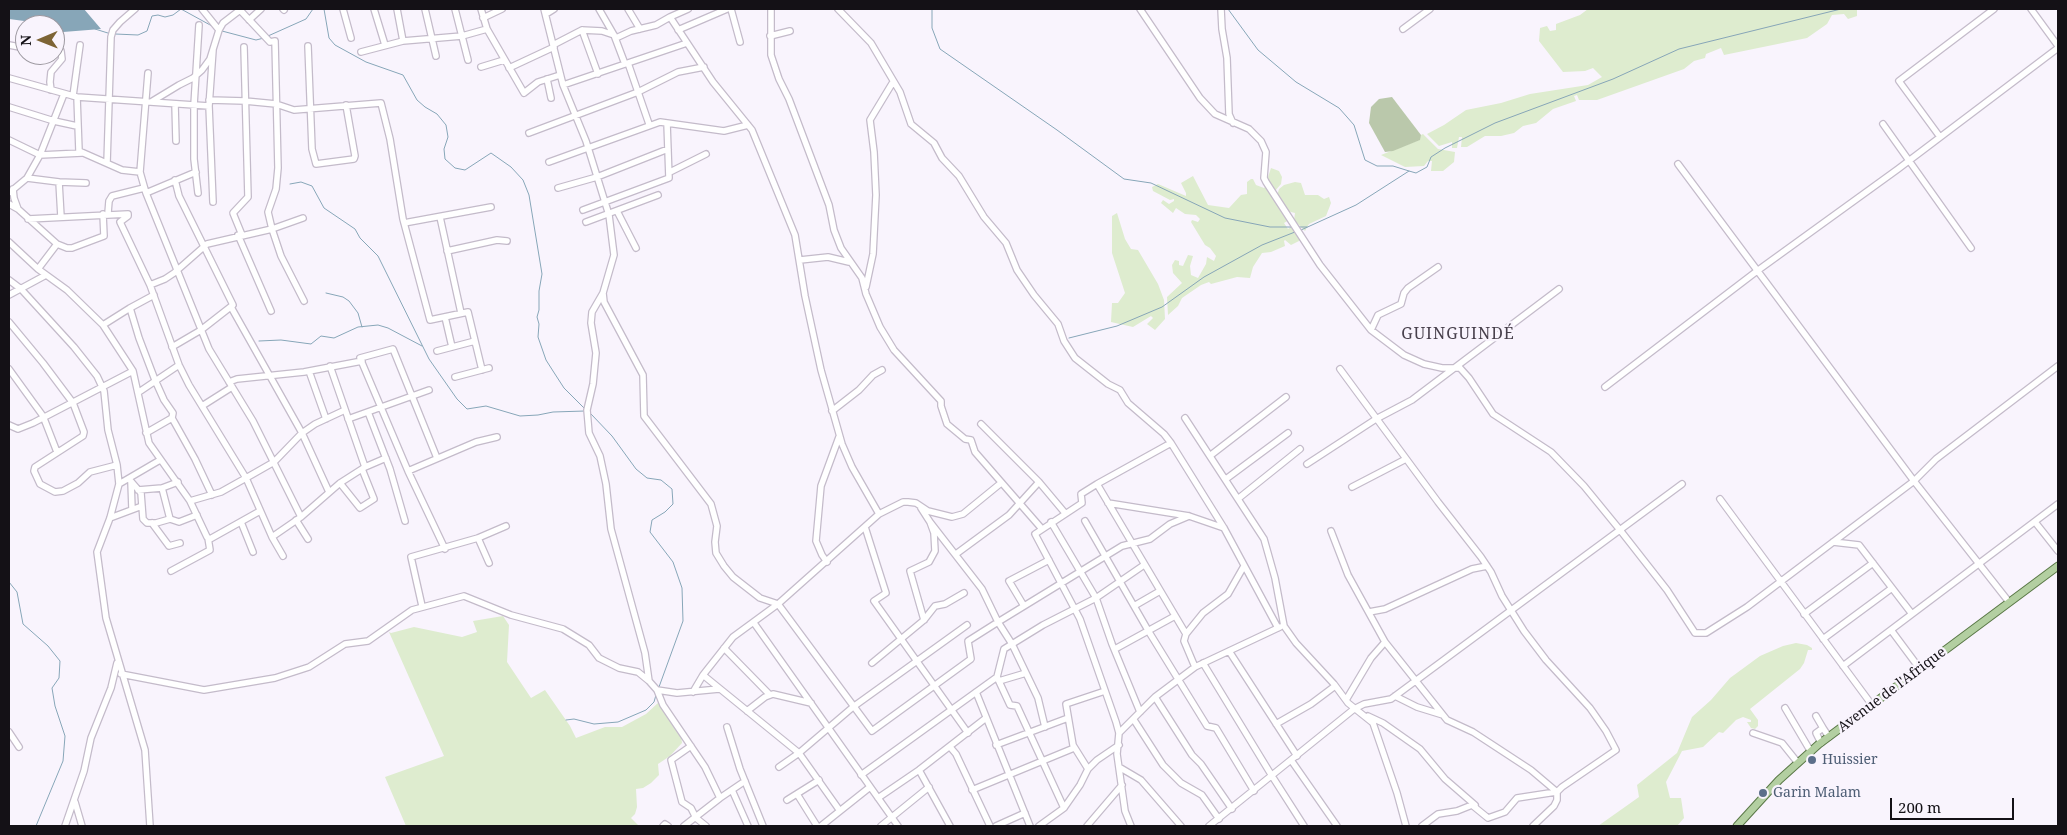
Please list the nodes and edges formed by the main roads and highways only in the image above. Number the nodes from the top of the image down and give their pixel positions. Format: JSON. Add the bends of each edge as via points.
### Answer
{"nodes":[{"id":1,"x":2058,"y":566,"type":"edge"},
{"id":2,"x":1737,"y":826,"type":"edge"}],
"edges":[{"from":1,"to":2,"type":"main road","name":"Avenue de l'Afrique","via":[[1829,737],[1775,785]]}]}
